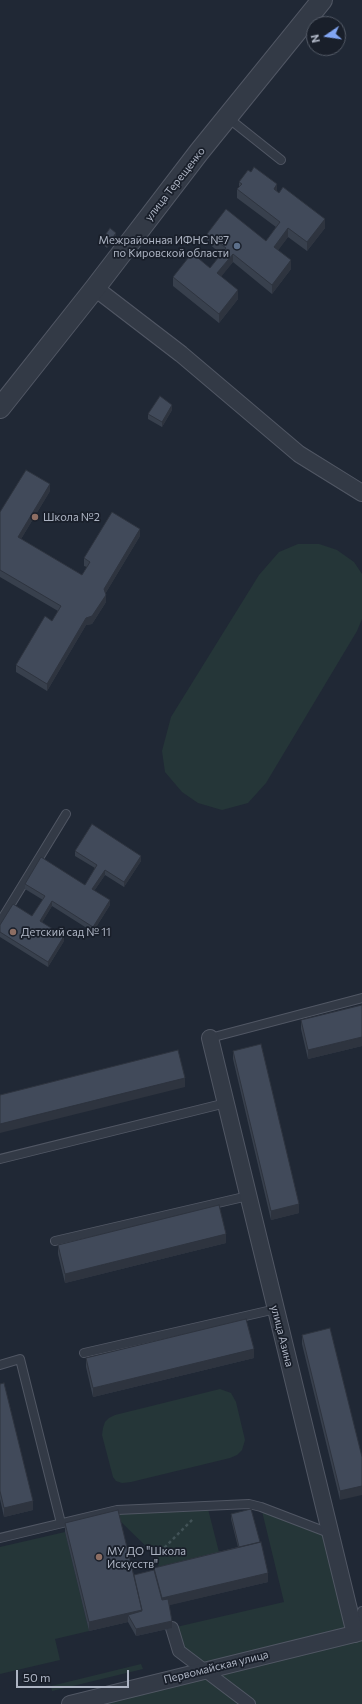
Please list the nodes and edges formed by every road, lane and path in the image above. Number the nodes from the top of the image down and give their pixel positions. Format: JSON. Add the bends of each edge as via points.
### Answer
{"nodes":[{"id":1,"x":322,"y":0,"type":"edge"},
{"id":2,"x":227,"y":117,"type":"junction"},
{"id":3,"x":281,"y":160,"type":"dead end"},
{"id":4,"x":95,"y":288,"type":"junction"},
{"id":5,"x":0,"y":408,"type":"edge"},
{"id":6,"x":362,"y":493,"type":"edge"},
{"id":7,"x":66,"y":814,"type":"dead end"},
{"id":8,"x":0,"y":922,"type":"edge"},
{"id":9,"x":362,"y":998,"type":"edge"},
{"id":10,"x":210,"y":1038,"type":"joint"},
{"id":11,"x":226,"y":1103,"type":"junction"},
{"id":12,"x":0,"y":1159,"type":"edge"},
{"id":13,"x":248,"y":1196,"type":"junction"},
{"id":14,"x":55,"y":1241,"type":"dead end"},
{"id":15,"x":276,"y":1309,"type":"junction"},
{"id":16,"x":84,"y":1353,"type":"dead end"},
{"id":17,"x":0,"y":1364,"type":"edge"},
{"id":18,"x":207,"y":1505,"type":"junction"},
{"id":19,"x":61,"y":1523,"type":"junction"},
{"id":20,"x":329,"y":1533,"type":"junction"},
{"id":21,"x":0,"y":1538,"type":"edge"},
{"id":22,"x":156,"y":1556,"type":"dead end"},
{"id":23,"x":362,"y":1611,"type":"edge"},
{"id":24,"x":172,"y":1628,"type":"edge"},
{"id":25,"x":358,"y":1633,"type":"edge"},
{"id":26,"x":206,"y":1670,"type":"junction"},
{"id":27,"x":70,"y":1704,"type":"edge"},
{"id":28,"x":249,"y":1704,"type":"edge"}],
"edges":[{"from":1,"to":2,"type":"street","name":"улица Терещенко"},
{"from":2,"to":3,"type":"lane"},
{"from":2,"to":4,"type":"street","name":"улица Терещенко"},
{"from":4,"to":5,"type":"street","name":"улица Терещенко"},
{"from":4,"to":6,"type":"street","via":[[180,354],[299,454]]},
{"from":7,"to":8,"type":"lane"},
{"from":9,"to":10,"type":"lane"},
{"from":10,"to":11,"type":"street","name":"улица Азина"},
{"from":11,"to":12,"type":"lane"},
{"from":11,"to":13,"type":"street","name":"улица Азина"},
{"from":13,"to":14,"type":"lane"},
{"from":13,"to":15,"type":"street","name":"улица Азина"},
{"from":15,"to":16,"type":"lane"},
{"from":15,"to":20,"type":"street","name":"улица Азина"},
{"from":17,"to":19,"type":"lane","via":[[20,1359]]},
{"from":18,"to":19,"type":"lane","via":[[117,1510]]},
{"from":18,"to":20,"type":"lane","via":[[249,1504]]},
{"from":18,"to":22,"type":"path"},
{"from":19,"to":21,"type":"lane"},
{"from":20,"to":25,"type":"street","name":"улица Азина"},
{"from":23,"to":25,"type":"lane"},
{"from":24,"to":26,"type":"street","via":[[179,1651]]},
{"from":25,"to":26,"type":"street","name":"Первомайская улица"},
{"from":26,"to":27,"type":"street","name":"Первомайская улица"},
{"from":26,"to":28,"type":"street"}]}
